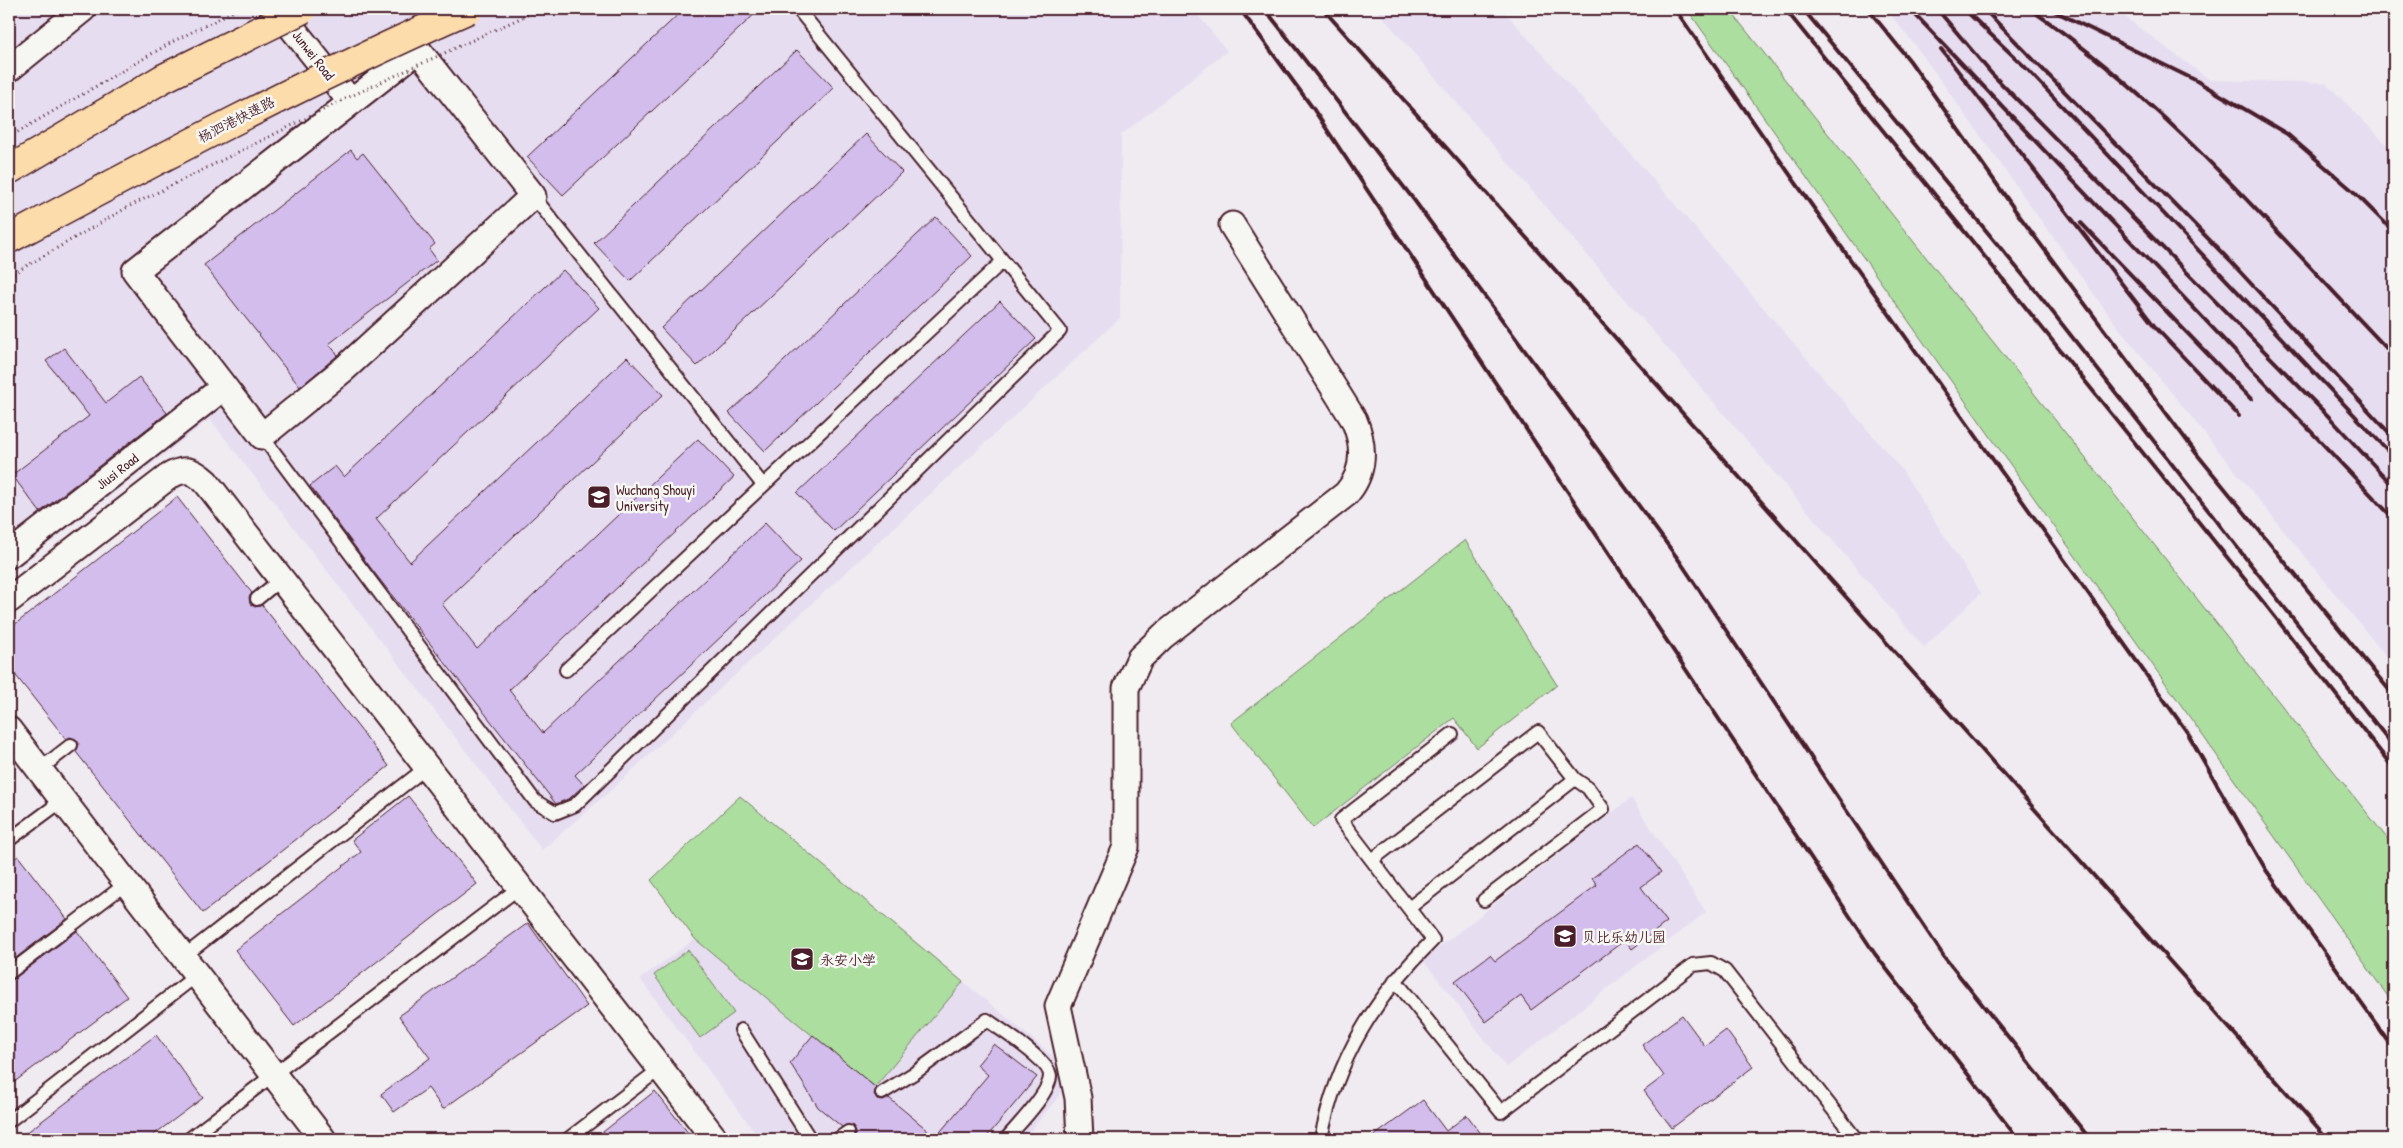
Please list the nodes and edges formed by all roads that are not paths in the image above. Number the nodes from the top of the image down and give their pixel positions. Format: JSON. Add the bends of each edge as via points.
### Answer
{"nodes":[{"id":1,"x":83,"y":9,"type":"edge"},
{"id":2,"x":285,"y":9,"type":"edge"},
{"id":3,"x":468,"y":9,"type":"edge"},
{"id":4,"x":798,"y":9,"type":"edge"},
{"id":5,"x":9,"y":69,"type":"edge"},
{"id":6,"x":351,"y":102,"type":"junction"},
{"id":7,"x":9,"y":170,"type":"edge"},
{"id":8,"x":532,"y":196,"type":"junction"},
{"id":9,"x":1232,"y":225,"type":"dead end"},
{"id":10,"x":9,"y":239,"type":"edge"},
{"id":11,"x":1003,"y":261,"type":"junction"},
{"id":12,"x":224,"y":387,"type":"junction"},
{"id":13,"x":262,"y":436,"type":"junction"},
{"id":14,"x":763,"y":485,"type":"junction"},
{"id":15,"x":9,"y":555,"type":"edge"},
{"id":16,"x":282,"y":579,"type":"junction"},
{"id":17,"x":257,"y":599,"type":"dead end"},
{"id":18,"x":9,"y":600,"type":"edge"},
{"id":19,"x":566,"y":670,"type":"dead end"},
{"id":20,"x":9,"y":730,"type":"edge"},
{"id":21,"x":1452,"y":734,"type":"dead end"},
{"id":22,"x":71,"y":745,"type":"dead end"},
{"id":23,"x":427,"y":767,"type":"junction"},
{"id":24,"x":40,"y":770,"type":"junction"},
{"id":25,"x":1575,"y":780,"type":"junction"},
{"id":26,"x":63,"y":800,"type":"junction"},
{"id":27,"x":9,"y":840,"type":"edge"},
{"id":28,"x":1372,"y":860,"type":"junction"},
{"id":29,"x":127,"y":883,"type":"junction"},
{"id":30,"x":520,"y":887,"type":"junction"},
{"id":31,"x":1484,"y":900,"type":"dead end"},
{"id":32,"x":1409,"y":908,"type":"junction"},
{"id":33,"x":190,"y":966,"type":"junction"},
{"id":34,"x":9,"y":973,"type":"edge"},
{"id":35,"x":1395,"y":980,"type":"junction"},
{"id":36,"x":741,"y":1030,"type":"dead end"},
{"id":37,"x":661,"y":1068,"type":"junction"},
{"id":38,"x":274,"y":1075,"type":"junction"},
{"id":39,"x":882,"y":1092,"type":"dead end"},
{"id":40,"x":9,"y":1121,"type":"edge"},
{"id":41,"x":189,"y":1139,"type":"edge"},
{"id":42,"x":323,"y":1139,"type":"edge"},
{"id":43,"x":568,"y":1139,"type":"edge"},
{"id":44,"x":715,"y":1139,"type":"edge"},
{"id":45,"x":810,"y":1139,"type":"edge"},
{"id":46,"x":1006,"y":1139,"type":"edge"},
{"id":47,"x":1080,"y":1139,"type":"edge"},
{"id":48,"x":1321,"y":1139,"type":"edge"},
{"id":49,"x":1856,"y":1139,"type":"edge"}],
"edges":[{"from":1,"to":5,"type":"street"},
{"from":2,"to":6,"type":"street","name":"Junwei Road"},
{"from":2,"to":7,"type":"highway","bridge":true},
{"from":3,"to":10,"type":"highway","name":"杨泗港快速路","bridge":true,"via":[[358,58]]},
{"from":4,"to":11,"type":"lane"},
{"from":6,"to":8,"type":"street","via":[[418,50]]},
{"from":6,"to":12,"type":"street","via":[[136,271]]},
{"from":8,"to":13,"type":"street","via":[[344,369]]},
{"from":8,"to":14,"type":"lane"},
{"from":9,"to":47,"type":"street","via":[[1354,420],[1362,464],[1354,485],[1346,494],[1148,649],[1130,676],[1124,703],[1126,847],[1058,1006],[1078,1098]]},
{"from":11,"to":13,"type":"lane","via":[[1060,331],[590,791],[564,812],[555,814],[535,801]]},
{"from":11,"to":14,"type":"lane"},
{"from":12,"to":13,"type":"street"},
{"from":12,"to":15,"type":"street","name":"Jiusi Road"},
{"from":14,"to":19,"type":"lane"},
{"from":16,"to":17,"type":"lane"},
{"from":16,"to":18,"type":"street","via":[[206,482],[196,472],[187,469],[168,477]]},
{"from":16,"to":23,"type":"street"},
{"from":20,"to":24,"type":"street"},
{"from":21,"to":28,"type":"lane","via":[[1341,820]]},
{"from":22,"to":24,"type":"lane"},
{"from":23,"to":30,"type":"street"},
{"from":23,"to":33,"type":"lane"},
{"from":24,"to":26,"type":"street"},
{"from":25,"to":28,"type":"lane","via":[[1538,732]]},
{"from":25,"to":31,"type":"lane","via":[[1588,788],[1603,809]]},
{"from":25,"to":32,"type":"lane"},
{"from":26,"to":27,"type":"lane"},
{"from":26,"to":29,"type":"street"},
{"from":28,"to":32,"type":"lane"},
{"from":29,"to":33,"type":"street"},
{"from":29,"to":34,"type":"lane"},
{"from":30,"to":37,"type":"street"},
{"from":30,"to":38,"type":"lane"},
{"from":32,"to":35,"type":"lane","via":[[1433,940]]},
{"from":33,"to":38,"type":"street"},
{"from":33,"to":40,"type":"lane"},
{"from":35,"to":48,"type":"lane","via":[[1356,1038],[1339,1072],[1329,1098]]},
{"from":35,"to":49,"type":"lane","via":[[1501,1112],[1693,965],[1718,966],[1747,996]]},
{"from":36,"to":45,"type":"lane"},
{"from":37,"to":43,"type":"lane"},
{"from":37,"to":44,"type":"street"},
{"from":38,"to":41,"type":"lane"},
{"from":38,"to":42,"type":"street"},
{"from":39,"to":46,"type":"lane","via":[[916,1072],[988,1020],[1039,1059],[1050,1076],[1045,1091]]}]}
